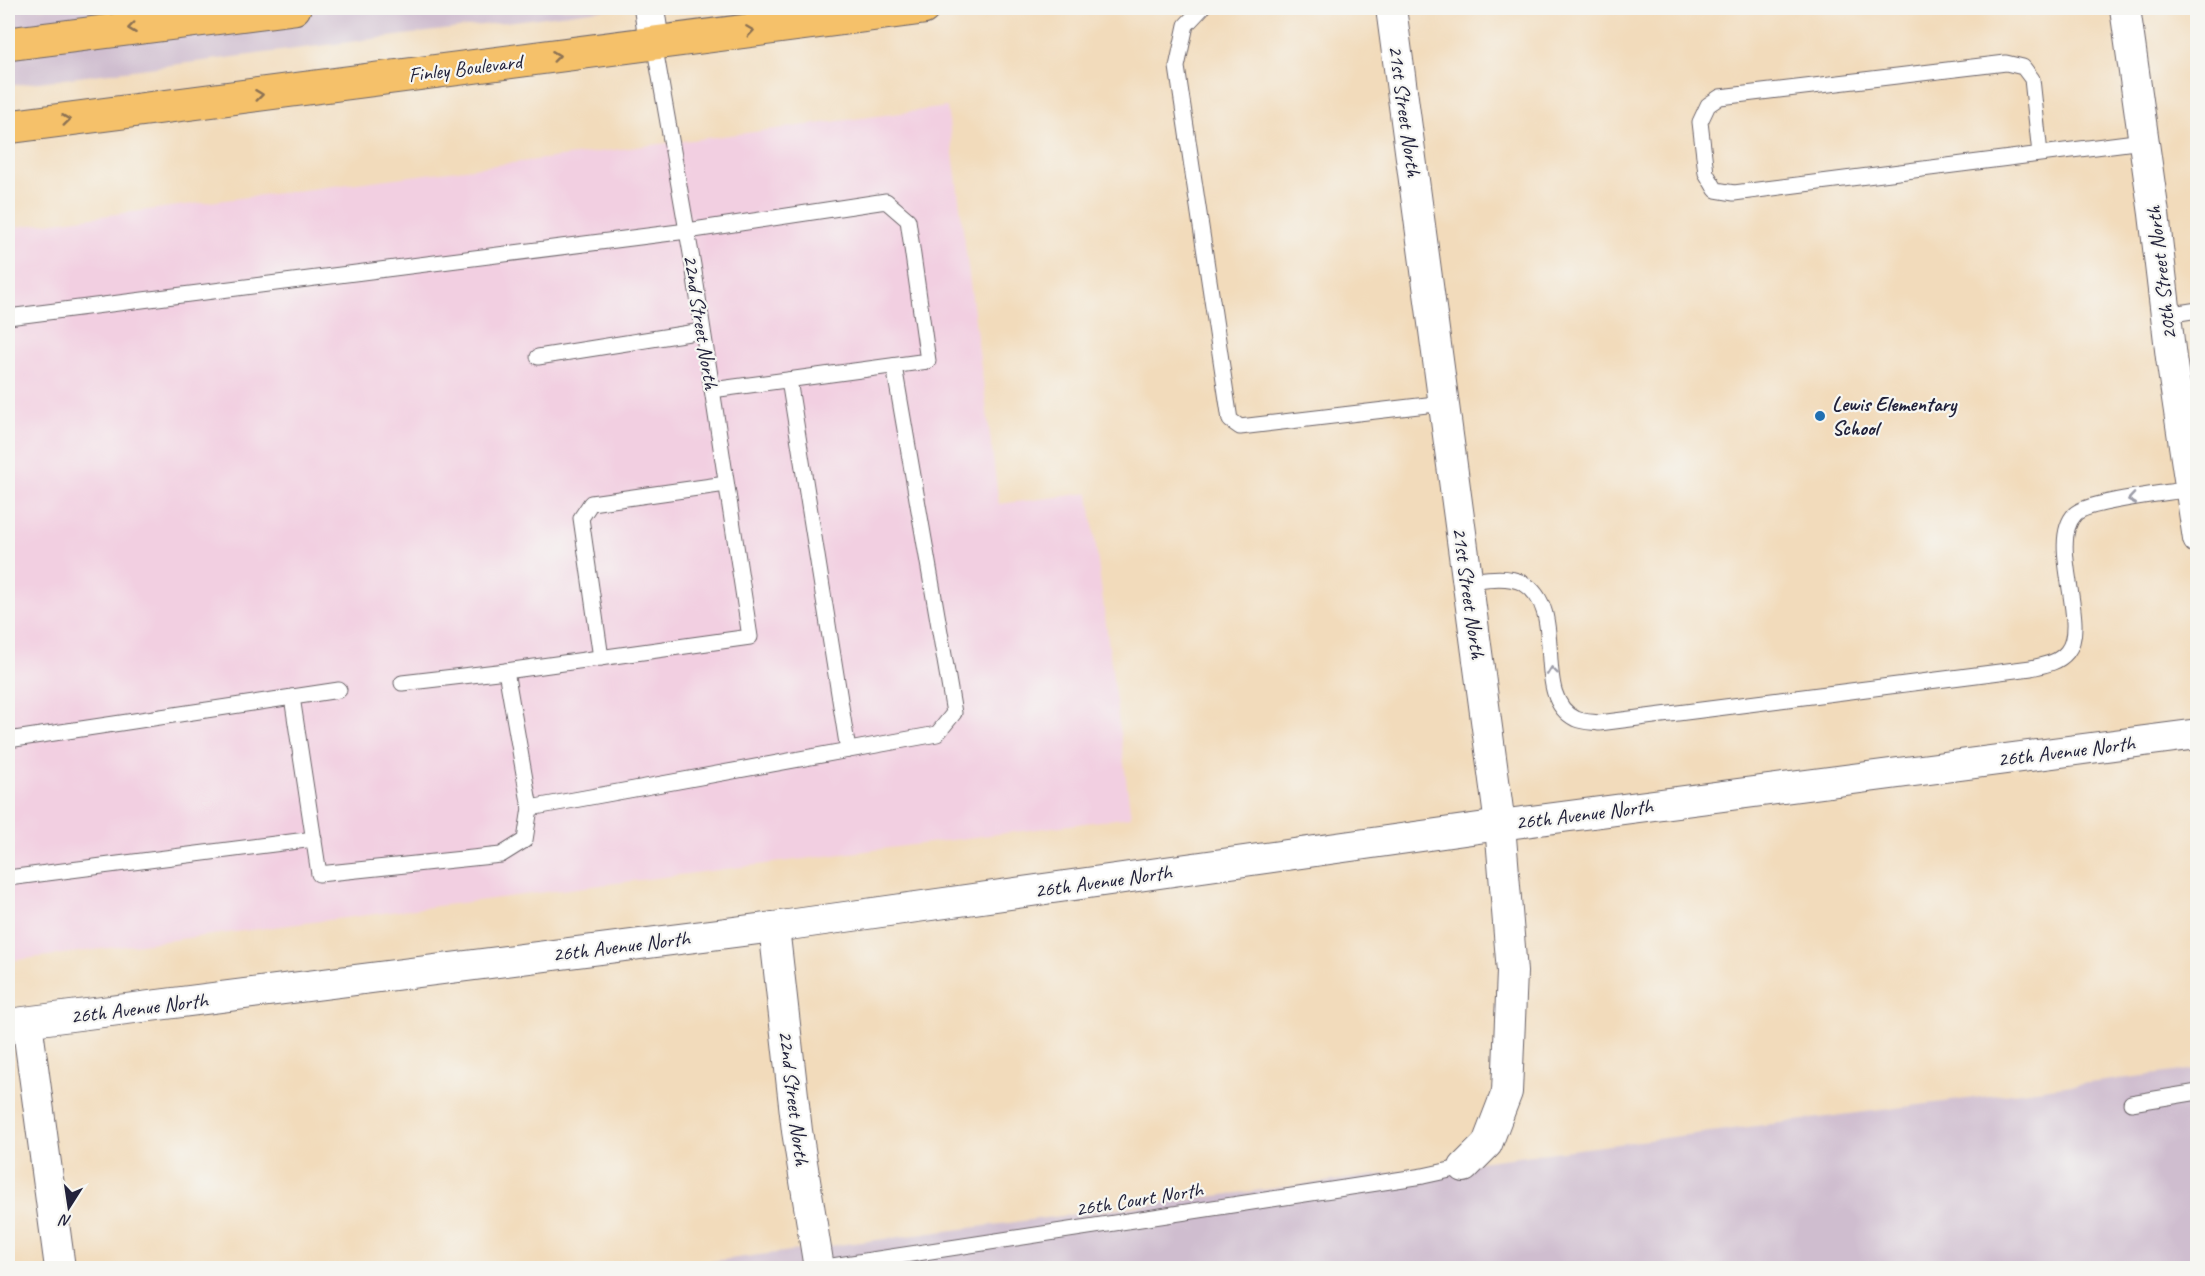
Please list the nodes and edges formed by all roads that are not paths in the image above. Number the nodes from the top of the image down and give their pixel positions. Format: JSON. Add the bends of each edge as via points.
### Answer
{"nodes":[{"id":1,"x":294,"y":8,"type":"edge"},
{"id":2,"x":649,"y":8,"type":"edge"},
{"id":3,"x":923,"y":8,"type":"edge"},
{"id":4,"x":1202,"y":8,"type":"edge"},
{"id":5,"x":1391,"y":8,"type":"edge"},
{"id":6,"x":2126,"y":8,"type":"edge"},
{"id":7,"x":654,"y":43,"type":"junction"},
{"id":8,"x":8,"y":44,"type":"edge"},
{"id":9,"x":8,"y":127,"type":"edge"},
{"id":10,"x":2143,"y":141,"type":"junction"},
{"id":11,"x":2040,"y":154,"type":"junction"},
{"id":12,"x":687,"y":231,"type":"junction"},
{"id":13,"x":2198,"y":310,"type":"edge"},
{"id":14,"x":2166,"y":315,"type":"junction"},
{"id":15,"x":8,"y":317,"type":"edge"},
{"id":16,"x":702,"y":331,"type":"junction"},
{"id":17,"x":538,"y":357,"type":"dead end"},
{"id":18,"x":894,"y":366,"type":"junction"},
{"id":19,"x":789,"y":380,"type":"junction"},
{"id":20,"x":712,"y":390,"type":"junction"},
{"id":21,"x":1444,"y":403,"type":"junction"},
{"id":22,"x":726,"y":484,"type":"junction"},
{"id":23,"x":2190,"y":489,"type":"junction"},
{"id":24,"x":2198,"y":538,"type":"edge"},
{"id":25,"x":1468,"y":581,"type":"junction"},
{"id":26,"x":601,"y":658,"type":"junction"},
{"id":27,"x":506,"y":671,"type":"junction"},
{"id":28,"x":402,"y":683,"type":"dead end"},
{"id":29,"x":339,"y":690,"type":"dead end"},
{"id":30,"x":292,"y":697,"type":"junction"},
{"id":31,"x":2198,"y":734,"type":"edge"},
{"id":32,"x":8,"y":740,"type":"edge"},
{"id":33,"x":848,"y":750,"type":"junction"},
{"id":34,"x":530,"y":808,"type":"junction"},
{"id":35,"x":1500,"y":825,"type":"junction"},
{"id":36,"x":314,"y":839,"type":"junction"},
{"id":37,"x":8,"y":878,"type":"edge"},
{"id":38,"x":774,"y":927,"type":"junction"},
{"id":39,"x":17,"y":1023,"type":"edge"},
{"id":40,"x":2198,"y":1092,"type":"edge"},
{"id":41,"x":2131,"y":1102,"type":"dead end"},
{"id":42,"x":1464,"y":1167,"type":"joint"},
{"id":43,"x":60,"y":1269,"type":"edge"},
{"id":44,"x":819,"y":1269,"type":"edge"}],
"edges":[{"from":1,"to":8,"type":"main road","one_way":true},
{"from":2,"to":7,"type":"street","name":"22nd Street North"},
{"from":7,"to":3,"type":"main road","name":"Finley Boulevard","one_way":true},
{"from":4,"to":21,"type":"lane","via":[[1186,25],[1177,67],[1230,420],[1240,427]]},
{"from":5,"to":21,"type":"street","name":"21st Street North"},
{"from":6,"to":10,"type":"street","name":"20th Street North"},
{"from":9,"to":7,"type":"main road","name":"Finley Boulevard","one_way":true},
{"from":7,"to":12,"type":"lane","name":"22nd Street North"},
{"from":10,"to":11,"type":"lane"},
{"from":10,"to":14,"type":"street","name":"20th Street North"},
{"from":11,"to":11,"type":"lane","via":[[1734,193],[1716,189],[1706,173],[1700,122],[1708,105],[1720,97],[2006,63],[2023,67],[2031,79]]},
{"from":12,"to":15,"type":"lane"},
{"from":12,"to":16,"type":"lane","name":"22nd Street North"},
{"from":12,"to":18,"type":"lane","via":[[886,201],[908,220],[928,361]]},
{"from":13,"to":14,"type":"lane"},
{"from":14,"to":23,"type":"street","name":"20th Street North"},
{"from":16,"to":17,"type":"lane"},
{"from":16,"to":20,"type":"lane","name":"22nd Street North"},
{"from":18,"to":19,"type":"lane"},
{"from":18,"to":33,"type":"lane","via":[[954,713],[937,734]]},
{"from":19,"to":20,"type":"lane"},
{"from":19,"to":33,"type":"lane"},
{"from":20,"to":22,"type":"lane","name":"22nd Street North"},
{"from":21,"to":25,"type":"street","name":"21st Street North"},
{"from":22,"to":26,"type":"lane","via":[[591,503],[581,518]]},
{"from":22,"to":26,"type":"lane","name":"22nd Street North","via":[[750,637]]},
{"from":23,"to":24,"type":"street","name":"20th Street North"},
{"from":23,"to":25,"type":"lane","one_way":true,"via":[[2098,504],[2076,513],[2064,542],[2074,629],[2068,651],[2055,662],[2031,668],[1599,723],[1577,719],[1562,709],[1555,692],[1544,608],[1536,594],[1522,583],[1500,578]]},
{"from":25,"to":35,"type":"street","name":"21st Street North"},
{"from":26,"to":27,"type":"lane"},
{"from":27,"to":28,"type":"lane"},
{"from":27,"to":34,"type":"lane"},
{"from":29,"to":30,"type":"lane"},
{"from":30,"to":32,"type":"lane"},
{"from":30,"to":36,"type":"lane"},
{"from":31,"to":35,"type":"street","name":"26th Avenue North"},
{"from":33,"to":34,"type":"lane"},
{"from":34,"to":36,"type":"lane","via":[[525,840],[501,855],[320,874]]},
{"from":35,"to":38,"type":"street","name":"26th Avenue North"},
{"from":35,"to":42,"type":"street","name":"21st Street North","via":[[1512,972],[1507,1092],[1487,1144]]},
{"from":36,"to":37,"type":"lane"},
{"from":38,"to":39,"type":"street","name":"26th Avenue North"},
{"from":38,"to":44,"type":"street","name":"22nd Street North","via":[[797,1131]]},
{"from":39,"to":43,"type":"street"},
{"from":40,"to":41,"type":"lane"},
{"from":42,"to":44,"type":"lane","name":"26th Court North"}]}
